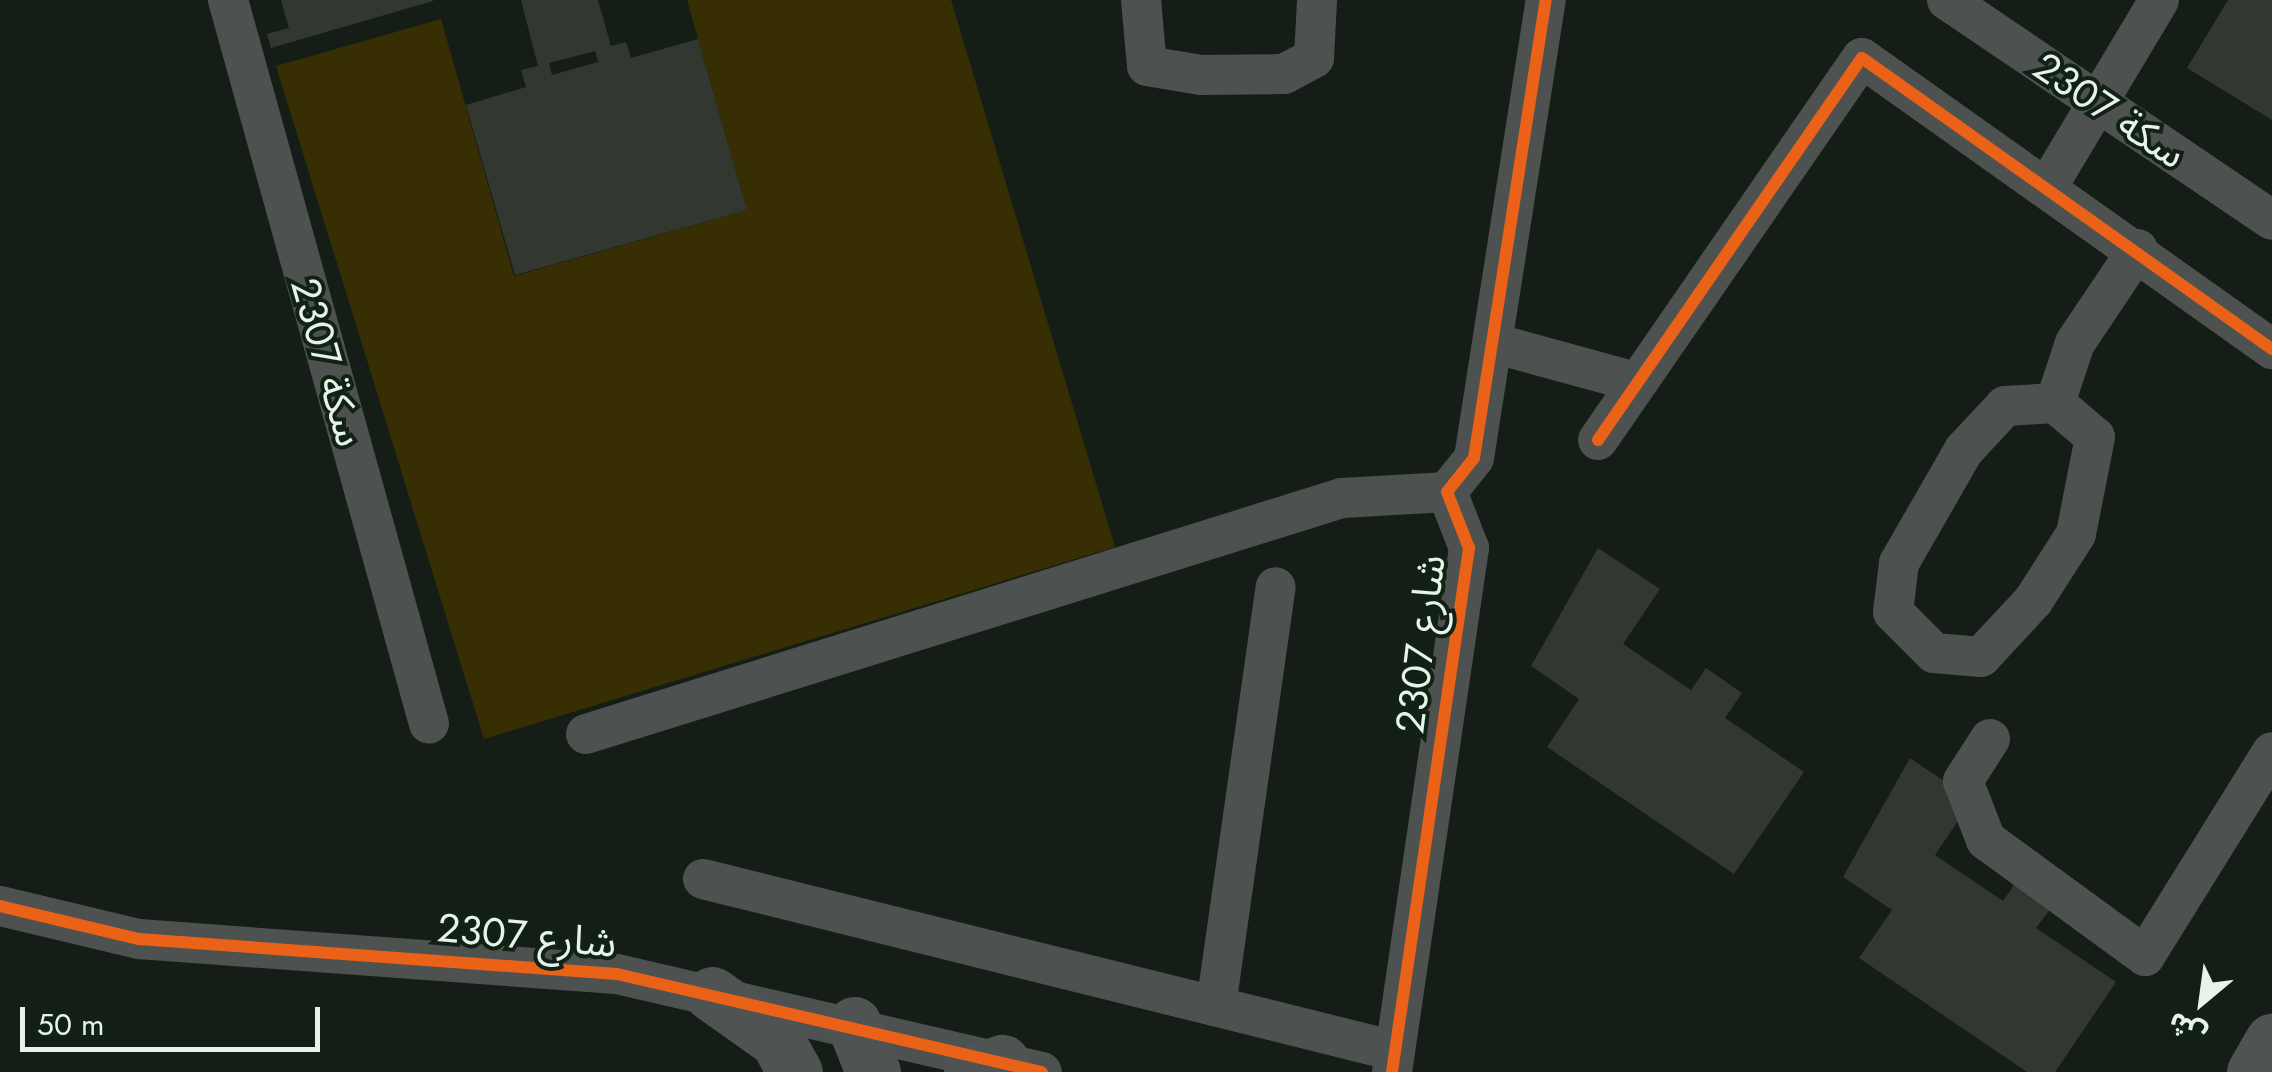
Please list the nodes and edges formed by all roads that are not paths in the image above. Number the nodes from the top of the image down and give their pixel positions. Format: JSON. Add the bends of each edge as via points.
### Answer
{"nodes":[{"id":1,"x":228,"y":0,"type":"edge"},
{"id":2,"x":1141,"y":0,"type":"edge"},
{"id":3,"x":1317,"y":0,"type":"edge"},
{"id":4,"x":1546,"y":0,"type":"edge"},
{"id":5,"x":1947,"y":0,"type":"edge"},
{"id":6,"x":2159,"y":0,"type":"edge"},
{"id":7,"x":2099,"y":103,"type":"junction"},
{"id":8,"x":2048,"y":184,"type":"junction"},
{"id":9,"x":2272,"y":220,"type":"edge"},
{"id":10,"x":2138,"y":249,"type":"junction"},
{"id":11,"x":1493,"y":343,"type":"junction"},
{"id":12,"x":2272,"y":349,"type":"edge"},
{"id":13,"x":1636,"y":382,"type":"junction"},
{"id":14,"x":2055,"y":403,"type":"junction"},
{"id":15,"x":1598,"y":440,"type":"dead end"},
{"id":16,"x":1447,"y":492,"type":"junction"},
{"id":17,"x":1276,"y":587,"type":"dead end"},
{"id":18,"x":429,"y":724,"type":"dead end"},
{"id":19,"x":586,"y":734,"type":"dead end"},
{"id":20,"x":1990,"y":740,"type":"dead end"},
{"id":21,"x":2272,"y":752,"type":"edge"},
{"id":22,"x":703,"y":879,"type":"dead end"},
{"id":23,"x":0,"y":906,"type":"edge"},
{"id":24,"x":712,"y":994,"type":"junction"},
{"id":25,"x":1216,"y":1006,"type":"junction"},
{"id":26,"x":2272,"y":1041,"type":"edge"},
{"id":27,"x":864,"y":1048,"type":"edge"},
{"id":28,"x":1393,"y":1061,"type":"edge"},
{"id":29,"x":1005,"y":1068,"type":"edge"},
{"id":30,"x":796,"y":1072,"type":"edge"},
{"id":31,"x":2254,"y":1072,"type":"edge"}],
"edges":[{"from":1,"to":18,"type":"street","name":"سكة 2307"},
{"from":2,"to":3,"type":"street","via":[[1147,66],[1201,75],[1284,74],[1314,58]]},
{"from":4,"to":11,"type":"street"},
{"from":5,"to":7,"type":"street","name":"سكة 2307"},
{"from":6,"to":7,"type":"street"},
{"from":7,"to":8,"type":"street"},
{"from":7,"to":9,"type":"street","name":"سكة 2307"},
{"from":8,"to":10,"type":"street"},
{"from":8,"to":13,"type":"street","via":[[1862,58]]},
{"from":10,"to":12,"type":"street"},
{"from":10,"to":14,"type":"street","via":[[2075,343]]},
{"from":11,"to":13,"type":"street"},
{"from":11,"to":16,"type":"street","via":[[1474,458]]},
{"from":13,"to":15,"type":"street"},
{"from":14,"to":14,"type":"street","via":[[2005,406],[1964,450],[1898,562],[1894,612],[1934,653],[1981,657],[2033,601],[2076,534],[2095,437]]},
{"from":16,"to":19,"type":"street","via":[[1342,498]]},
{"from":16,"to":28,"type":"street","name":"2307 شارع","via":[[1468,548]]},
{"from":17,"to":25,"type":"street"},
{"from":20,"to":21,"type":"street","via":[[1963,781],[1986,840],[2145,956]]},
{"from":22,"to":25,"type":"street"},
{"from":23,"to":24,"type":"street","name":"2307 شارع","via":[[140,939],[617,974]]},
{"from":24,"to":27,"type":"street","name":"2307 شارع"},
{"from":24,"to":30,"type":"main road","via":[[776,1040]]},
{"from":25,"to":28,"type":"street"},
{"from":26,"to":31,"type":"main road"},
{"from":27,"to":29,"type":"street","name":"2307 شارع"}]}
